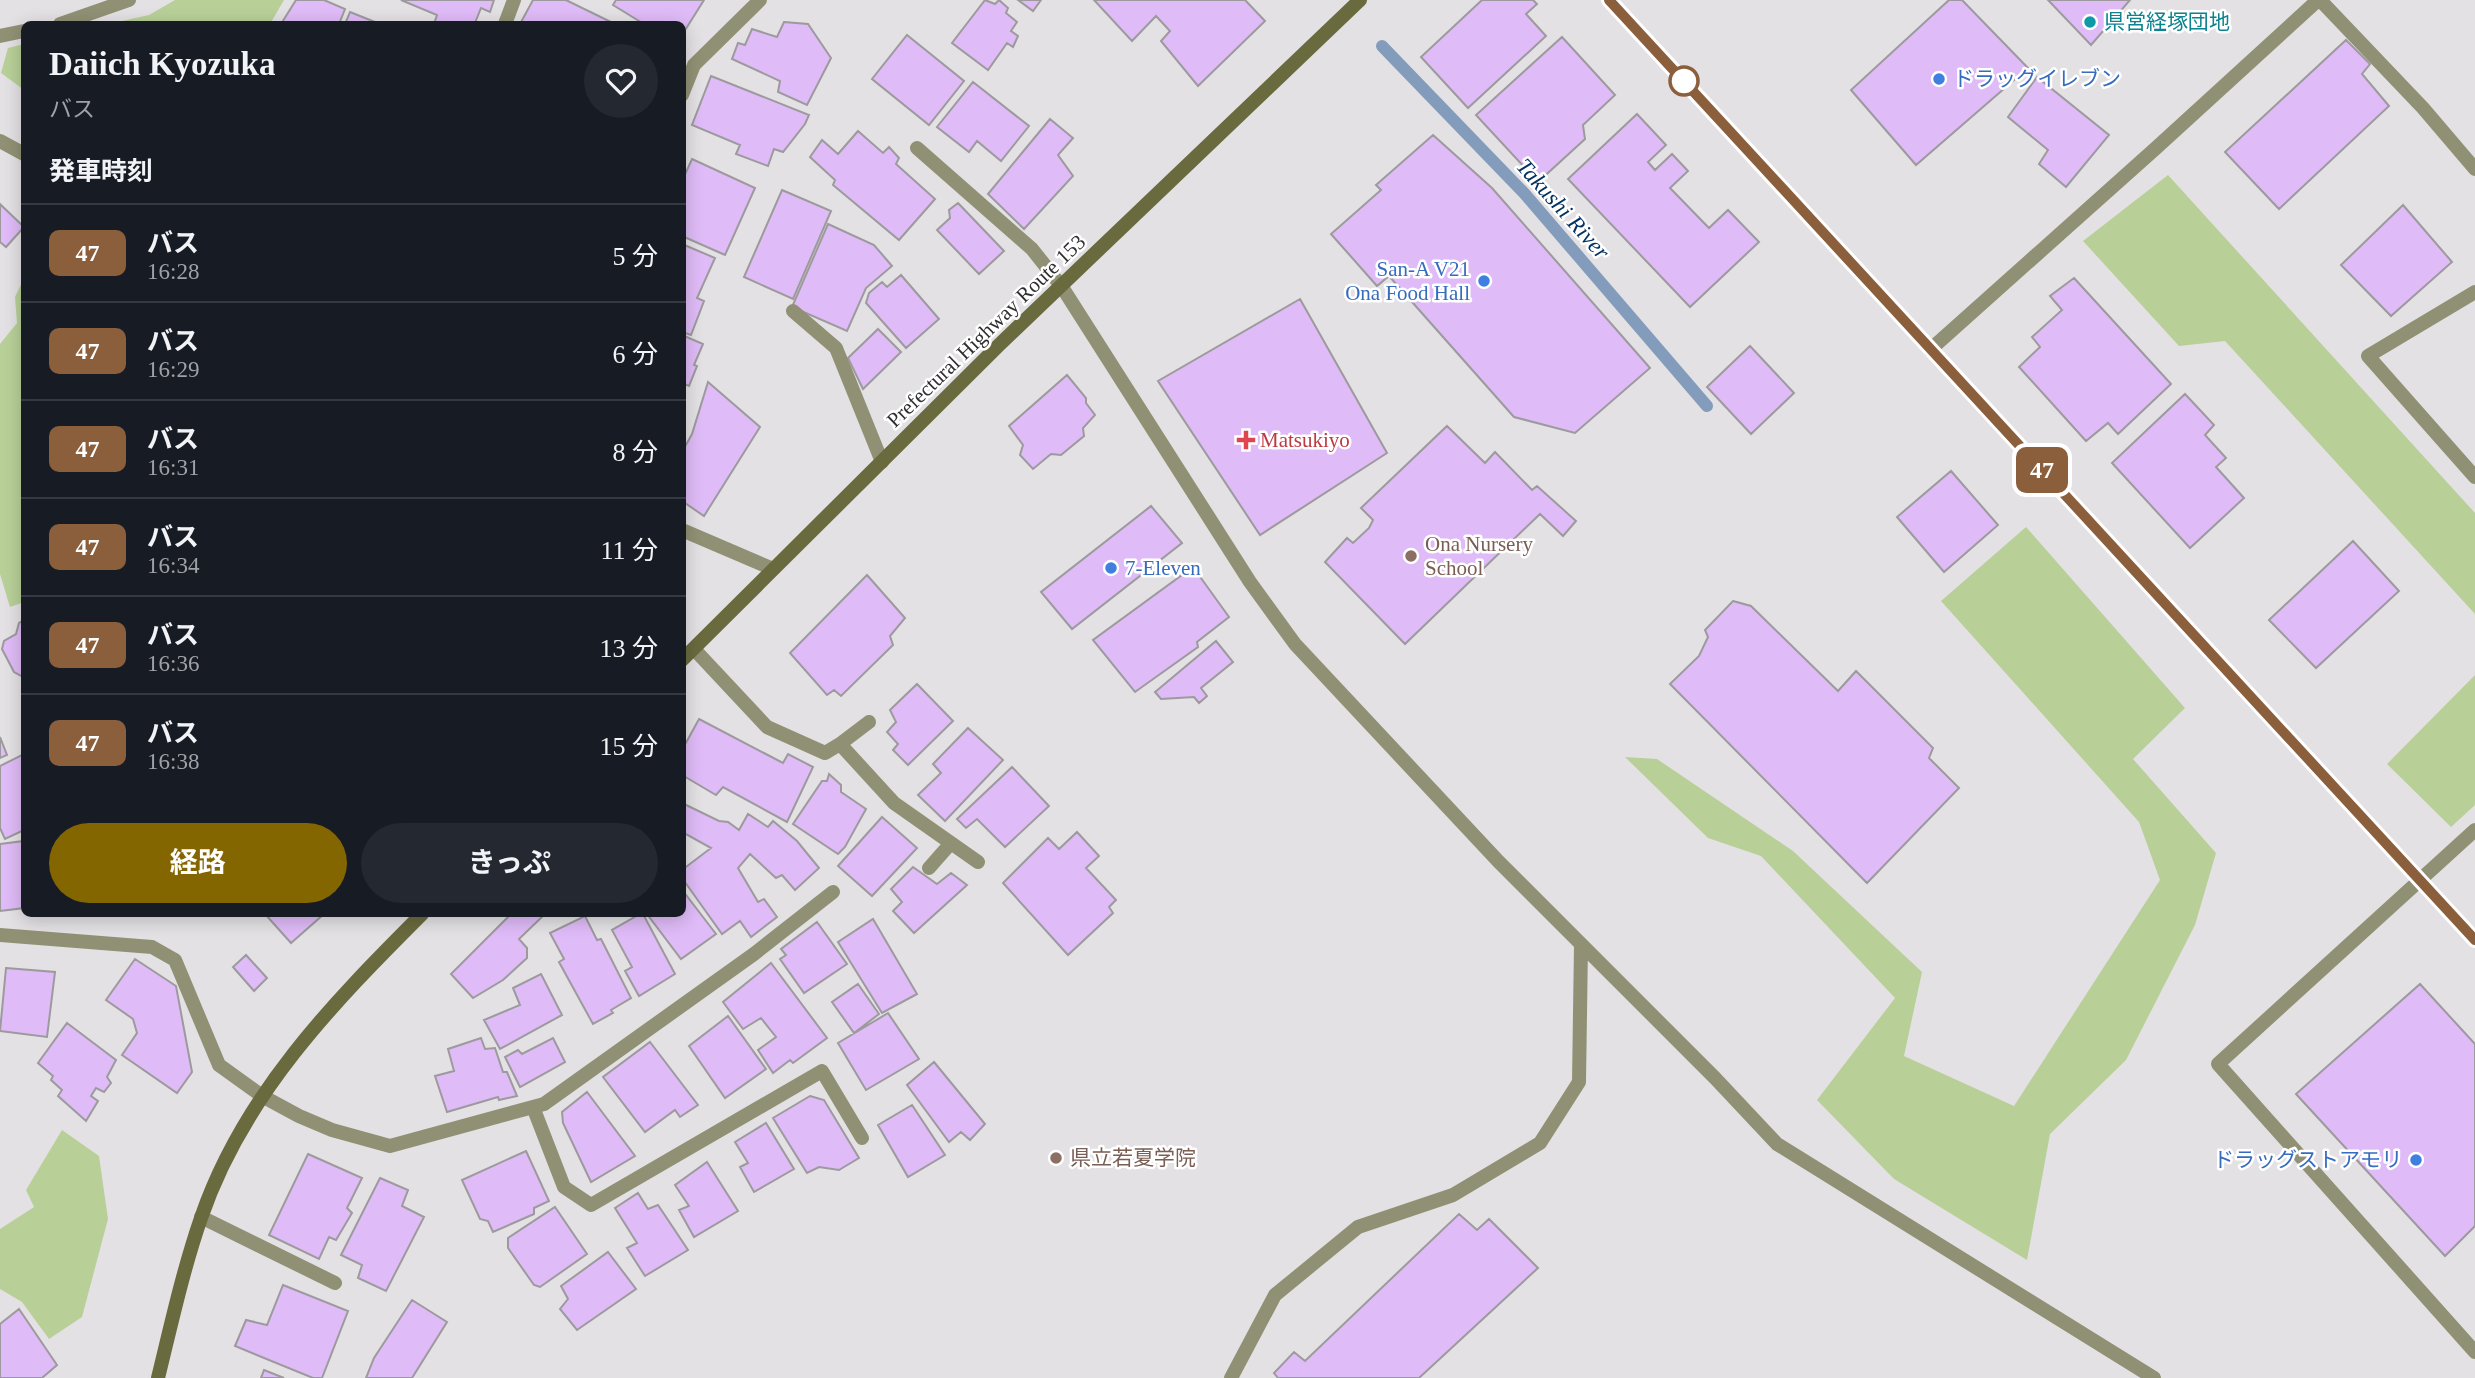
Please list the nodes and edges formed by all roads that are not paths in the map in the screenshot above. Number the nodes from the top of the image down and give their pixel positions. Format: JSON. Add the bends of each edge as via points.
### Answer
{"nodes":[{"id":1,"x":130,"y":0,"type":"edge"},
{"id":2,"x":514,"y":0,"type":"edge"},
{"id":3,"x":760,"y":0,"type":"edge"},
{"id":4,"x":1360,"y":0,"type":"edge"},
{"id":5,"x":1609,"y":0,"type":"edge"},
{"id":6,"x":2319,"y":0,"type":"edge"},
{"id":7,"x":69,"y":21,"type":"edge"},
{"id":8,"x":506,"y":21,"type":"edge"},
{"id":9,"x":21,"y":32,"type":"edge"},
{"id":10,"x":0,"y":36,"type":"edge"},
{"id":11,"x":686,"y":85,"type":"edge"},
{"id":12,"x":0,"y":141,"type":"edge"},
{"id":13,"x":917,"y":148,"type":"dead end"},
{"id":14,"x":21,"y":152,"type":"edge"},
{"id":15,"x":2475,"y":169,"type":"edge"},
{"id":16,"x":1062,"y":286,"type":"junction"},
{"id":17,"x":2475,"y":292,"type":"edge"},
{"id":18,"x":793,"y":312,"type":"dead end"},
{"id":19,"x":1931,"y":349,"type":"junction"},
{"id":20,"x":882,"y":462,"type":"junction"},
{"id":21,"x":2475,"y":477,"type":"edge"},
{"id":22,"x":686,"y":532,"type":"edge"},
{"id":23,"x":773,"y":569,"type":"junction"},
{"id":24,"x":694,"y":649,"type":"junction"},
{"id":25,"x":686,"y":656,"type":"edge"},
{"id":26,"x":869,"y":722,"type":"dead end"},
{"id":27,"x":840,"y":744,"type":"junction"},
{"id":28,"x":2475,"y":830,"type":"edge"},
{"id":29,"x":951,"y":843,"type":"junction"},
{"id":30,"x":978,"y":862,"type":"dead end"},
{"id":31,"x":929,"y":868,"type":"dead end"},
{"id":32,"x":2420,"y":881,"type":"junction"},
{"id":33,"x":833,"y":892,"type":"dead end"},
{"id":34,"x":419,"y":917,"type":"edge"},
{"id":35,"x":0,"y":935,"type":"edge"},
{"id":36,"x":2475,"y":940,"type":"edge"},
{"id":37,"x":1581,"y":945,"type":"junction"},
{"id":38,"x":262,"y":1096,"type":"junction"},
{"id":39,"x":533,"y":1107,"type":"junction"},
{"id":40,"x":862,"y":1139,"type":"dead end"},
{"id":41,"x":201,"y":1217,"type":"junction"},
{"id":42,"x":335,"y":1283,"type":"dead end"},
{"id":43,"x":2475,"y":1352,"type":"edge"},
{"id":44,"x":158,"y":1378,"type":"edge"},
{"id":45,"x":1231,"y":1378,"type":"edge"},
{"id":46,"x":2154,"y":1378,"type":"edge"}],
"edges":[{"from":1,"to":7,"type":"street"},
{"from":2,"to":8,"type":"street"},
{"from":3,"to":11,"type":"street","via":[[694,65]]},
{"from":4,"to":16,"type":"main road","name":"Prefectural Highway Route 153"},
{"from":5,"to":19,"type":"main road"},
{"from":6,"to":15,"type":"street"},
{"from":6,"to":19,"type":"street"},
{"from":9,"to":10,"type":"street"},
{"from":12,"to":14,"type":"street"},
{"from":13,"to":16,"type":"street","via":[[1032,248]]},
{"from":16,"to":20,"type":"main road","name":"Prefectural Highway Route 153"},
{"from":16,"to":37,"type":"street","via":[[1250,583],[1295,644]]},
{"from":17,"to":21,"type":"street","via":[[2368,356]]},
{"from":18,"to":20,"type":"street","via":[[836,348]]},
{"from":19,"to":32,"type":"main road"},
{"from":20,"to":23,"type":"main road","name":"Prefectural Highway Route 153"},
{"from":22,"to":23,"type":"street"},
{"from":23,"to":24,"type":"main road","name":"Prefectural Highway Route 153"},
{"from":24,"to":25,"type":"main road","name":"Prefectural Highway Route 153"},
{"from":24,"to":27,"type":"street","via":[[767,727],[825,754]]},
{"from":26,"to":27,"type":"street"},
{"from":27,"to":29,"type":"street","via":[[894,803]]},
{"from":28,"to":32,"type":"street"},
{"from":29,"to":30,"type":"street"},
{"from":29,"to":31,"type":"street"},
{"from":32,"to":36,"type":"main road"},
{"from":32,"to":43,"type":"street","via":[[2218,1064]]},
{"from":33,"to":39,"type":"street","via":[[699,994],[544,1104]]},
{"from":34,"to":38,"type":"main road","via":[[312,1029]]},
{"from":35,"to":38,"type":"street","via":[[152,947],[175,960],[219,1065]]},
{"from":37,"to":45,"type":"street","via":[[1578,1082],[1540,1143],[1452,1195],[1358,1227],[1275,1295]]},
{"from":37,"to":46,"type":"street","via":[[1777,1144]]},
{"from":38,"to":39,"type":"street","via":[[332,1130],[390,1146]]},
{"from":38,"to":41,"type":"main road"},
{"from":39,"to":40,"type":"street","via":[[564,1187],[591,1205],[822,1071]]},
{"from":41,"to":42,"type":"street"},
{"from":41,"to":44,"type":"main road"}]}
